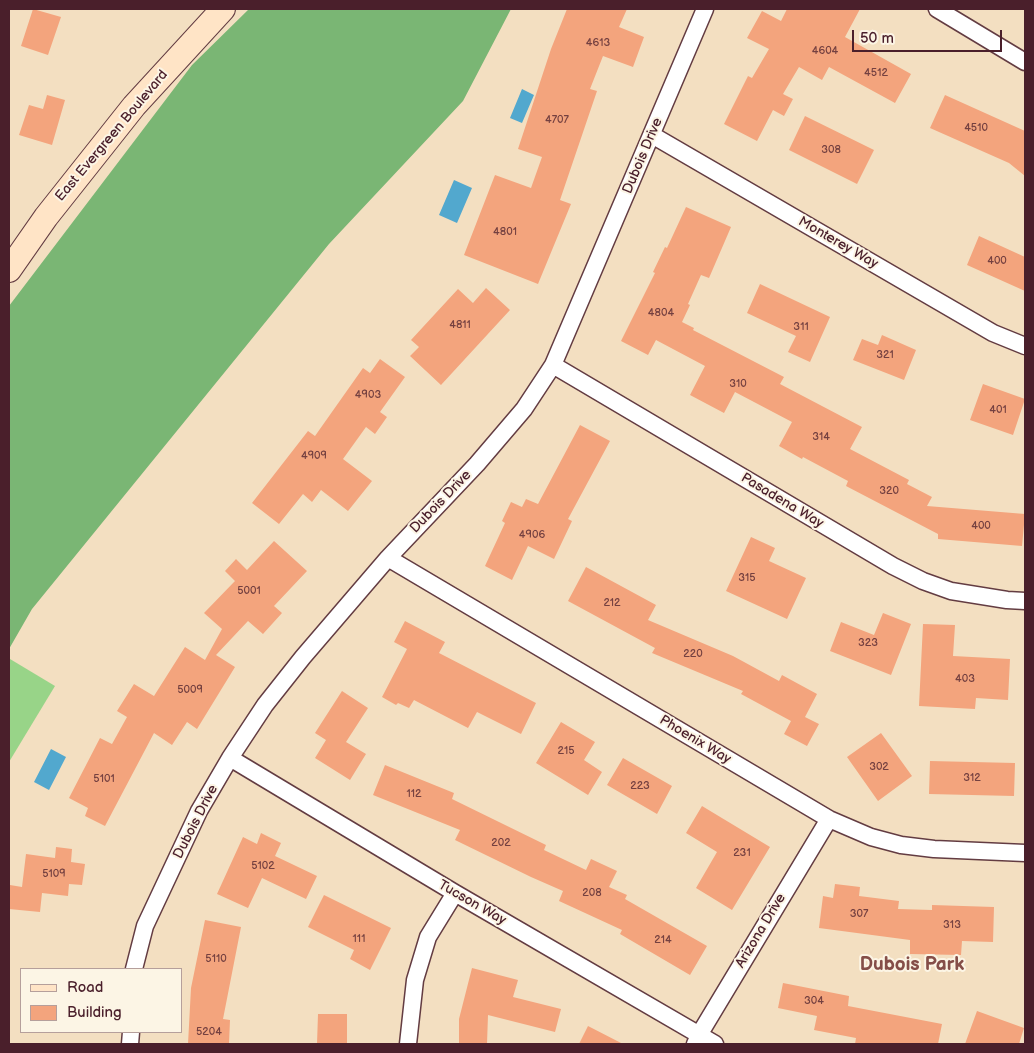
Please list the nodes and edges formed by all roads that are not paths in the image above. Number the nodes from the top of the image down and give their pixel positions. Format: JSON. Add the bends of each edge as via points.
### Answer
{"nodes":[{"id":1,"x":223,"y":9,"type":"edge"},
{"id":2,"x":705,"y":9,"type":"edge"},
{"id":3,"x":938,"y":9,"type":"edge"},
{"id":4,"x":1025,"y":62,"type":"edge"},
{"id":5,"x":652,"y":135,"type":"junction"},
{"id":6,"x":9,"y":270,"type":"edge"},
{"id":7,"x":1025,"y":346,"type":"edge"},
{"id":8,"x":553,"y":365,"type":"junction"},
{"id":9,"x":388,"y":558,"type":"junction"},
{"id":10,"x":1025,"y":601,"type":"edge"},
{"id":11,"x":230,"y":758,"type":"junction"},
{"id":12,"x":829,"y":819,"type":"junction"},
{"id":13,"x":1025,"y":853,"type":"edge"},
{"id":14,"x":455,"y":893,"type":"junction"},
{"id":15,"x":134,"y":968,"type":"edge"},
{"id":16,"x":697,"y":1039,"type":"edge"},
{"id":17,"x":408,"y":1044,"type":"edge"},
{"id":18,"x":715,"y":1044,"type":"edge"}],
"edges":[{"from":1,"to":6,"type":"street","name":"East Evergreen Boulevard","via":[[134,106],[46,217]]},
{"from":2,"to":5,"type":"street","name":"Dubois Drive"},
{"from":3,"to":4,"type":"street"},
{"from":5,"to":7,"type":"street","name":"Monterey Way","via":[[993,333]]},
{"from":5,"to":8,"type":"street","name":"Dubois Drive"},
{"from":8,"to":9,"type":"street","name":"Dubois Drive","via":[[524,409],[477,464]]},
{"from":8,"to":10,"type":"street","name":"Pasadena Way","via":[[893,566],[952,591]]},
{"from":9,"to":11,"type":"street","name":"Dubois Drive","via":[[265,705]]},
{"from":9,"to":12,"type":"street","name":"Phoenix Way"},
{"from":11,"to":14,"type":"street","name":"Tucson Way"},
{"from":11,"to":15,"type":"street","name":"Dubois Drive","via":[[199,811],[145,926]]},
{"from":12,"to":13,"type":"street","name":"Phoenix Way","via":[[870,837],[901,845]]},
{"from":12,"to":16,"type":"street","name":"Arizona Drive"},
{"from":14,"to":16,"type":"street","name":"Tucson Way"},
{"from":14,"to":17,"type":"street","via":[[428,937],[415,980]]},
{"from":16,"to":18,"type":"street","name":"Tucson Way"}]}
